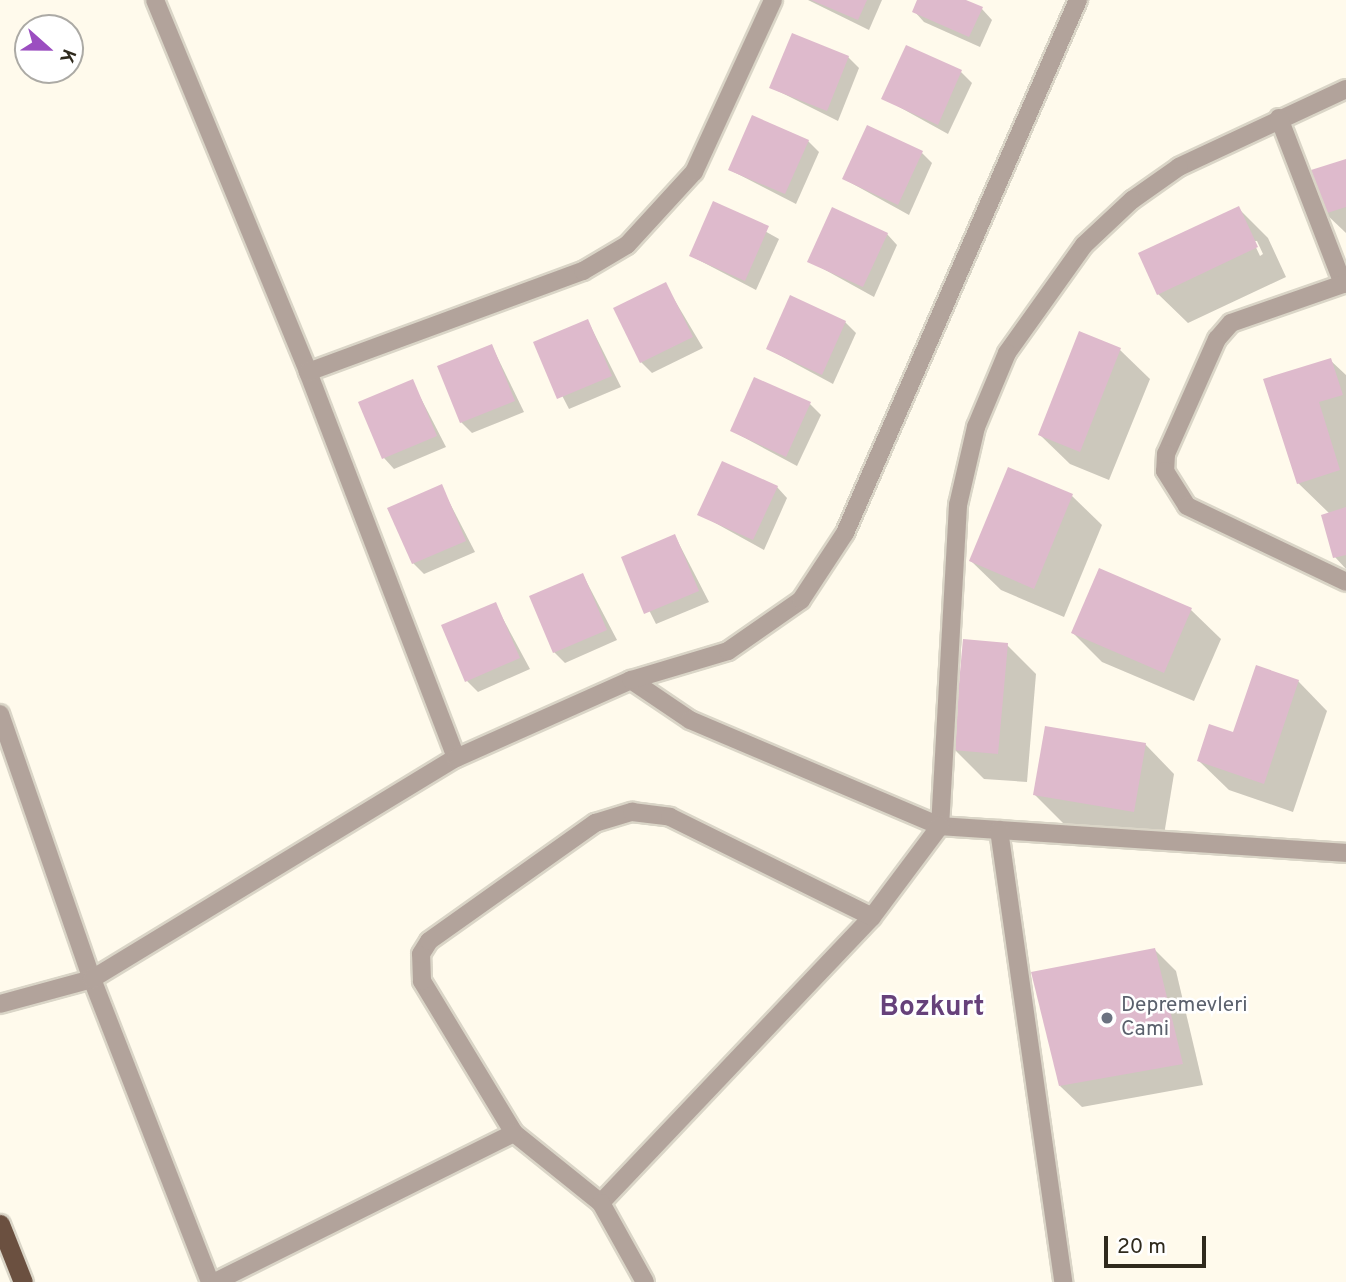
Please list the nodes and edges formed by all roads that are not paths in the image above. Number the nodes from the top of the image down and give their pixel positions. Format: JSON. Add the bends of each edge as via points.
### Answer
{"nodes":[{"id":1,"x":155,"y":0,"type":"edge"},
{"id":2,"x":773,"y":0,"type":"edge"},
{"id":3,"x":1078,"y":0,"type":"edge"},
{"id":4,"x":1346,"y":89,"type":"edge"},
{"id":5,"x":1279,"y":118,"type":"junction"},
{"id":6,"x":1344,"y":283,"type":"edge"},
{"id":7,"x":308,"y":372,"type":"junction"},
{"id":8,"x":1346,"y":582,"type":"edge"},
{"id":9,"x":631,"y":680,"type":"junction"},
{"id":10,"x":0,"y":714,"type":"edge"},
{"id":11,"x":456,"y":758,"type":"junction"},
{"id":12,"x":940,"y":826,"type":"junction"},
{"id":13,"x":999,"y":830,"type":"junction"},
{"id":14,"x":1346,"y":853,"type":"edge"},
{"id":15,"x":873,"y":917,"type":"junction"},
{"id":16,"x":92,"y":979,"type":"junction"},
{"id":17,"x":0,"y":1004,"type":"edge"},
{"id":18,"x":514,"y":1133,"type":"junction"},
{"id":19,"x":601,"y":1203,"type":"junction"},
{"id":20,"x":0,"y":1224,"type":"edge"},
{"id":21,"x":23,"y":1282,"type":"edge"},
{"id":22,"x":213,"y":1282,"type":"edge"},
{"id":23,"x":645,"y":1282,"type":"edge"},
{"id":24,"x":1063,"y":1282,"type":"edge"}],
"edges":[{"from":1,"to":7,"type":"street"},
{"from":2,"to":7,"type":"street","via":[[694,172],[627,245],[583,271]]},
{"from":3,"to":9,"type":"street","via":[[825,570],[772,626],[729,651]]},
{"from":4,"to":5,"type":"street"},
{"from":5,"to":6,"type":"street"},
{"from":5,"to":12,"type":"street","via":[[1179,167],[1132,200],[1084,245],[1007,353],[976,427],[958,505]]},
{"from":6,"to":8,"type":"street","via":[[1231,323],[1205,364],[1166,454],[1165,471],[1187,506]]},
{"from":7,"to":11,"type":"street"},
{"from":9,"to":11,"type":"street"},
{"from":9,"to":12,"type":"street","via":[[690,720]]},
{"from":10,"to":16,"type":"street"},
{"from":11,"to":16,"type":"street"},
{"from":12,"to":13,"type":"street"},
{"from":12,"to":15,"type":"street"},
{"from":13,"to":14,"type":"street"},
{"from":13,"to":24,"type":"street"},
{"from":15,"to":18,"type":"street","via":[[670,817],[632,812],[595,823],[429,940],[421,954],[422,981]]},
{"from":15,"to":19,"type":"street"},
{"from":16,"to":17,"type":"street"},
{"from":16,"to":22,"type":"street"},
{"from":18,"to":19,"type":"street"},
{"from":18,"to":22,"type":"street"},
{"from":19,"to":23,"type":"street"},
{"from":20,"to":21,"type":"highway"}]}
